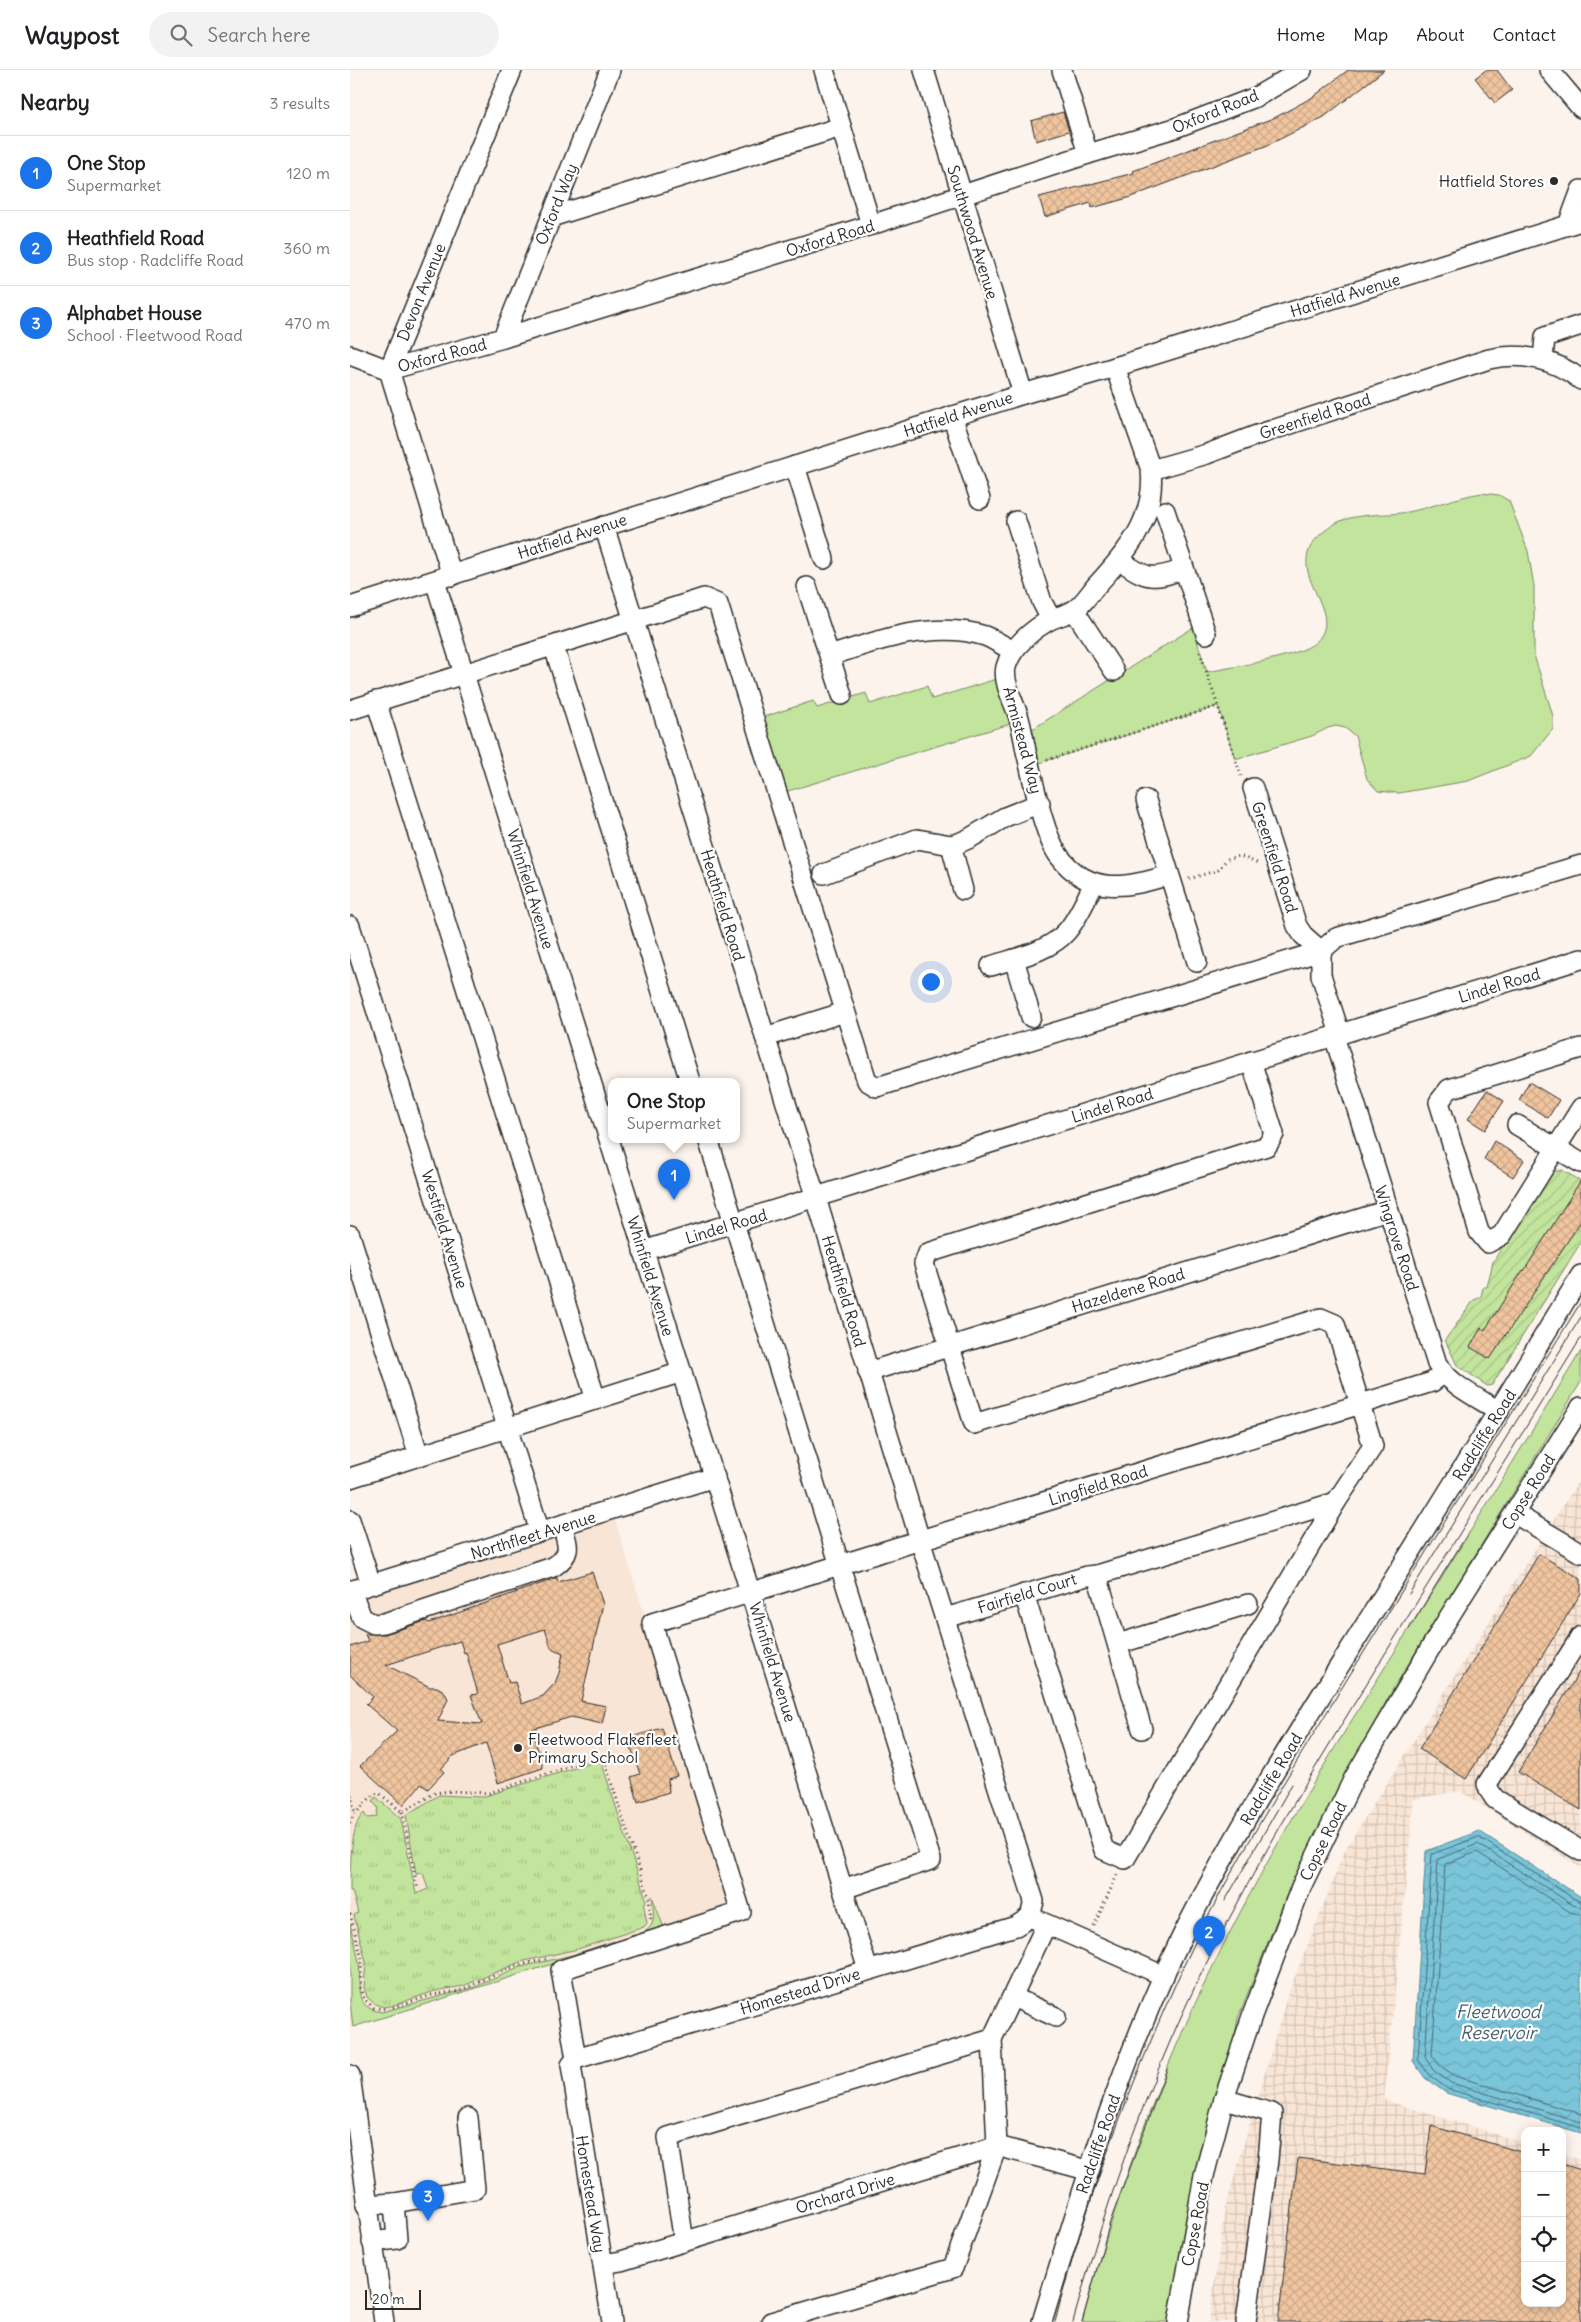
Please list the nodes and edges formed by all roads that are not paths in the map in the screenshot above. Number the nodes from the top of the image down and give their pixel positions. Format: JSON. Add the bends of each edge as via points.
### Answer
{"nodes":[{"id":1,"x":512,"y":70,"type":"edge"},
{"id":2,"x":610,"y":70,"type":"edge"},
{"id":3,"x":824,"y":70,"type":"edge"},
{"id":4,"x":924,"y":70,"type":"edge"},
{"id":5,"x":1062,"y":70,"type":"edge"},
{"id":6,"x":1302,"y":70,"type":"edge"},
{"id":7,"x":1549,"y":70,"type":"edge"},
{"id":8,"x":1581,"y":108,"type":"edge"},
{"id":9,"x":842,"y":127,"type":"junction"},
{"id":10,"x":1088,"y":154,"type":"junction"},
{"id":11,"x":1581,"y":190,"type":"edge"},
{"id":12,"x":962,"y":195,"type":"junction"},
{"id":13,"x":551,"y":217,"type":"junction"},
{"id":14,"x":1574,"y":224,"type":"edge"},
{"id":15,"x":871,"y":225,"type":"junction"},
{"id":16,"x":1581,"y":325,"type":"edge"},
{"id":17,"x":503,"y":338,"type":"junction"},
{"id":18,"x":350,"y":355,"type":"edge"},
{"id":19,"x":1543,"y":360,"type":"junction"},
{"id":20,"x":1115,"y":367,"type":"junction"},
{"id":21,"x":389,"y":370,"type":"junction"},
{"id":22,"x":1581,"y":380,"type":"edge"},
{"id":23,"x":1023,"y":394,"type":"junction"},
{"id":24,"x":952,"y":416,"type":"junction"},
{"id":25,"x":795,"y":466,"type":"junction"},
{"id":26,"x":1151,"y":470,"type":"junction"},
{"id":27,"x":980,"y":499,"type":"dead end"},
{"id":28,"x":1165,"y":511,"type":"dead end"},
{"id":29,"x":1016,"y":521,"type":"dead end"},
{"id":30,"x":604,"y":526,"type":"junction"},
{"id":31,"x":824,"y":559,"type":"dead end"},
{"id":32,"x":1120,"y":560,"type":"junction"},
{"id":33,"x":1184,"y":569,"type":"junction"},
{"id":34,"x":443,"y":578,"type":"junction"},
{"id":35,"x":807,"y":587,"type":"dead end"},
{"id":36,"x":350,"y":607,"type":"edge"},
{"id":37,"x":1074,"y":610,"type":"junction"},
{"id":38,"x":634,"y":620,"type":"junction"},
{"id":39,"x":1051,"y":620,"type":"junction"},
{"id":40,"x":1206,"y":634,"type":"road end"},
{"id":41,"x":554,"y":647,"type":"junction"},
{"id":42,"x":1013,"y":651,"type":"junction"},
{"id":43,"x":830,"y":656,"type":"junction"},
{"id":44,"x":1114,"y":671,"type":"dead end"},
{"id":45,"x":464,"y":674,"type":"junction"},
{"id":46,"x":842,"y":695,"type":"dead end"},
{"id":47,"x":376,"y":701,"type":"junction"},
{"id":48,"x":350,"y":710,"type":"edge"},
{"id":49,"x":1253,"y":788,"type":"road end"},
{"id":50,"x":1146,"y":800,"type":"dead end"},
{"id":51,"x":1040,"y":803,"type":"junction"},
{"id":52,"x":951,"y":845,"type":"junction"},
{"id":53,"x":1581,"y":865,"type":"edge"},
{"id":54,"x":824,"y":874,"type":"dead end"},
{"id":55,"x":1170,"y":880,"type":"junction"},
{"id":56,"x":1094,"y":883,"type":"junction"},
{"id":57,"x":963,"y":890,"type":"dead end"},
{"id":58,"x":350,"y":926,"type":"edge"},
{"id":59,"x":1321,"y":951,"type":"junction"},
{"id":60,"x":1014,"y":958,"type":"junction"},
{"id":61,"x":1581,"y":959,"type":"edge"},
{"id":62,"x":1197,"y":962,"type":"dead end"},
{"id":63,"x":991,"y":966,"type":"dead end"},
{"id":64,"x":845,"y":1012,"type":"junction"},
{"id":65,"x":1031,"y":1017,"type":"dead end"},
{"id":66,"x":1337,"y":1035,"type":"junction"},
{"id":67,"x":765,"y":1037,"type":"junction"},
{"id":68,"x":1581,"y":1048,"type":"edge"},
{"id":69,"x":1251,"y":1062,"type":"junction"},
{"id":70,"x":689,"y":1078,"type":"edge"},
{"id":71,"x":1581,"y":1108,"type":"edge"},
{"id":72,"x":1517,"y":1125,"type":"dead end"},
{"id":73,"x":608,"y":1138,"type":"edge"},
{"id":74,"x":609,"y":1143,"type":"edge"},
{"id":75,"x":709,"y":1143,"type":"edge"},
{"id":76,"x":1557,"y":1149,"type":"junction"},
{"id":77,"x":1581,"y":1163,"type":"edge"},
{"id":78,"x":816,"y":1198,"type":"junction"},
{"id":79,"x":1388,"y":1210,"type":"junction"},
{"id":80,"x":734,"y":1224,"type":"junction"},
{"id":81,"x":350,"y":1234,"type":"edge"},
{"id":82,"x":643,"y":1251,"type":"junction"},
{"id":83,"x":1581,"y":1275,"type":"edge"},
{"id":84,"x":949,"y":1345,"type":"junction"},
{"id":85,"x":682,"y":1372,"type":"junction"},
{"id":86,"x":868,"y":1372,"type":"junction"},
{"id":87,"x":1443,"y":1374,"type":"junction"},
{"id":88,"x":596,"y":1400,"type":"junction"},
{"id":89,"x":1360,"y":1404,"type":"junction"},
{"id":90,"x":1581,"y":1407,"type":"edge"},
{"id":91,"x":1499,"y":1411,"type":"junction"},
{"id":92,"x":507,"y":1428,"type":"junction"},
{"id":93,"x":419,"y":1456,"type":"junction"},
{"id":94,"x":715,"y":1477,"type":"junction"},
{"id":95,"x":350,"y":1478,"type":"edge"},
{"id":96,"x":1336,"y":1502,"type":"junction"},
{"id":97,"x":1515,"y":1514,"type":"junction"},
{"id":98,"x":350,"y":1520,"type":"edge"},
{"id":99,"x":562,"y":1525,"type":"junction"},
{"id":100,"x":540,"y":1532,"type":"junction"},
{"id":101,"x":920,"y":1540,"type":"junction"},
{"id":102,"x":1581,"y":1553,"type":"edge"},
{"id":103,"x":841,"y":1565,"type":"junction"},
{"id":104,"x":1097,"y":1575,"type":"junction"},
{"id":105,"x":371,"y":1584,"type":"junction"},
{"id":106,"x":350,"y":1590,"type":"edge"},
{"id":107,"x":752,"y":1592,"type":"junction"},
{"id":108,"x":1024,"y":1594,"type":"junction"},
{"id":109,"x":1248,"y":1604,"type":"dead end"},
{"id":110,"x":945,"y":1618,"type":"junction"},
{"id":111,"x":1581,"y":1636,"type":"edge"},
{"id":112,"x":1118,"y":1644,"type":"junction"},
{"id":113,"x":1142,"y":1729,"type":"dead end"},
{"id":114,"x":1581,"y":1851,"type":"edge"},
{"id":115,"x":843,"y":1889,"type":"junction"},
{"id":116,"x":1038,"y":1921,"type":"junction"},
{"id":117,"x":868,"y":1970,"type":"junction"},
{"id":118,"x":1164,"y":1976,"type":"junction"},
{"id":119,"x":1013,"y":1998,"type":"junction"},
{"id":120,"x":1056,"y":2017,"type":"dead end"},
{"id":121,"x":992,"y":2039,"type":"junction"},
{"id":122,"x":573,"y":2062,"type":"junction"},
{"id":123,"x":350,"y":2076,"type":"edge"},
{"id":124,"x":1224,"y":2099,"type":"junction"},
{"id":125,"x":352,"y":2109,"type":"edge"},
{"id":126,"x":468,"y":2118,"type":"dead end"},
{"id":127,"x":997,"y":2146,"type":"junction"},
{"id":128,"x":1087,"y":2170,"type":"junction"},
{"id":129,"x":394,"y":2203,"type":"junction"},
{"id":130,"x":366,"y":2206,"type":"junction"},
{"id":131,"x":372,"y":2242,"type":"junction"},
{"id":132,"x":684,"y":2242,"type":"junction"},
{"id":133,"x":603,"y":2264,"type":"junction"},
{"id":134,"x":379,"y":2321,"type":"edge"},
{"id":135,"x":612,"y":2322,"type":"edge"},
{"id":136,"x":771,"y":2322,"type":"edge"},
{"id":137,"x":1042,"y":2322,"type":"edge"},
{"id":138,"x":1178,"y":2322,"type":"edge"},
{"id":139,"x":1246,"y":2322,"type":"edge"}],
"edges":[{"from":1,"to":21,"type":"street","name":"Devon Avenue"},
{"from":2,"to":13,"type":"street","name":"Oxford Way"},
{"from":3,"to":9,"type":"street"},
{"from":4,"to":12,"type":"street","name":"Southwood Avenue"},
{"from":5,"to":10,"type":"street"},
{"from":6,"to":10,"type":"street","name":"Oxford Road","via":[[1216,114]]},
{"from":7,"to":8,"type":"street"},
{"from":9,"to":13,"type":"street"},
{"from":9,"to":15,"type":"street"},
{"from":10,"to":12,"type":"street","name":"Oxford Road"},
{"from":11,"to":14,"type":"street","name":"Hatfield Avenue"},
{"from":12,"to":15,"type":"street","name":"Oxford Road"},
{"from":12,"to":23,"type":"street","name":"Southwood Avenue"},
{"from":13,"to":17,"type":"street","name":"Oxford Way"},
{"from":14,"to":20,"type":"street","name":"Hatfield Avenue"},
{"from":15,"to":17,"type":"street","name":"Oxford Road"},
{"from":16,"to":19,"type":"street","via":[[1545,337]]},
{"from":17,"to":21,"type":"street","name":"Oxford Road"},
{"from":18,"to":21,"type":"street","name":"Oxford Road"},
{"from":19,"to":22,"type":"street","name":"Greenfield Road","via":[[1562,367]]},
{"from":19,"to":26,"type":"street","name":"Greenfield Road","via":[[1512,356],[1489,359]]},
{"from":20,"to":23,"type":"street","name":"Hatfield Avenue"},
{"from":20,"to":26,"type":"street"},
{"from":21,"to":34,"type":"street"},
{"from":23,"to":24,"type":"street","name":"Hatfield Avenue"},
{"from":24,"to":25,"type":"street","name":"Hatfield Avenue"},
{"from":24,"to":27,"type":"street"},
{"from":25,"to":30,"type":"street","name":"Hatfield Avenue"},
{"from":25,"to":31,"type":"street"},
{"from":26,"to":32,"type":"street","via":[[1152,497],[1134,540]]},
{"from":28,"to":33,"type":"street"},
{"from":29,"to":39,"type":"street"},
{"from":30,"to":34,"type":"street","name":"Hatfield Avenue"},
{"from":30,"to":38,"type":"street","name":"Heathfield Road"},
{"from":32,"to":33,"type":"street","via":[[1135,572],[1150,577]]},
{"from":32,"to":37,"type":"street"},
{"from":33,"to":40,"type":"street"},
{"from":34,"to":36,"type":"street","name":"Hatfield Avenue"},
{"from":34,"to":45,"type":"street","name":"Whinfield Avenue"},
{"from":35,"to":43,"type":"street"},
{"from":37,"to":39,"type":"street"},
{"from":37,"to":44,"type":"street"},
{"from":38,"to":41,"type":"street"},
{"from":38,"to":64,"type":"street","via":[[704,598],[718,604]]},
{"from":38,"to":67,"type":"street","name":"Heathfield Road"},
{"from":39,"to":42,"type":"street"},
{"from":41,"to":45,"type":"street"},
{"from":41,"to":70,"type":"street"},
{"from":42,"to":43,"type":"street","via":[[986,636],[956,631],[887,640]]},
{"from":42,"to":51,"type":"street","name":"Armistead Way","via":[[1006,676]]},
{"from":43,"to":46,"type":"street"},
{"from":45,"to":47,"type":"street"},
{"from":45,"to":73,"type":"street","name":"Whinfield Avenue"},
{"from":47,"to":48,"type":"street"},
{"from":47,"to":88,"type":"street"},
{"from":49,"to":59,"type":"street","name":"Greenfield Road","via":[[1297,926]]},
{"from":50,"to":55,"type":"street"},
{"from":51,"to":52,"type":"street"},
{"from":51,"to":56,"type":"street","name":"Armistead Way","via":[[1057,853],[1079,876]]},
{"from":52,"to":54,"type":"street","via":[[917,839]]},
{"from":52,"to":57,"type":"street"},
{"from":53,"to":59,"type":"street","via":[[1336,938]]},
{"from":55,"to":56,"type":"street","name":"Armistead Way","via":[[1112,886]]},
{"from":55,"to":62,"type":"street"},
{"from":56,"to":60,"type":"street","via":[[1076,919],[1058,940]]},
{"from":58,"to":92,"type":"street","name":"Westfield Avenue"},
{"from":59,"to":64,"type":"street","via":[[877,1086],[867,1081]]},
{"from":59,"to":66,"type":"street","via":[[1322,974]]},
{"from":60,"to":63,"type":"street"},
{"from":60,"to":65,"type":"street"},
{"from":61,"to":66,"type":"street","name":"Lindel Road"},
{"from":64,"to":67,"type":"street"},
{"from":66,"to":69,"type":"street","name":"Lindel Road"},
{"from":66,"to":79,"type":"street","name":"Wingrove Road"},
{"from":67,"to":78,"type":"street","name":"Heathfield Road"},
{"from":68,"to":76,"type":"street","via":[[1448,1089],[1440,1102],[1480,1232],[1488,1243],[1502,1235]]},
{"from":69,"to":78,"type":"street","name":"Lindel Road"},
{"from":69,"to":84,"type":"street","via":[[1274,1134],[1267,1146],[928,1253],[924,1264]]},
{"from":71,"to":76,"type":"street"},
{"from":72,"to":76,"type":"street"},
{"from":74,"to":82,"type":"street","name":"Whinfield Avenue"},
{"from":75,"to":80,"type":"street"},
{"from":76,"to":77,"type":"street"},
{"from":78,"to":80,"type":"street","name":"Lindel Road"},
{"from":78,"to":86,"type":"street","name":"Heathfield Road"},
{"from":79,"to":84,"type":"street","name":"Hazeldene Road"},
{"from":79,"to":87,"type":"street","name":"Wingrove Road","via":[[1437,1364]]},
{"from":80,"to":82,"type":"street","name":"Lindel Road"},
{"from":80,"to":103,"type":"street"},
{"from":81,"to":93,"type":"street"},
{"from":82,"to":85,"type":"street","name":"Whinfield Avenue"},
{"from":83,"to":91,"type":"street","name":"Radcliffe Road"},
{"from":84,"to":86,"type":"street","name":"Hazeldene Road"},
{"from":84,"to":89,"type":"street","via":[[974,1424],[1321,1318],[1335,1324]]},
{"from":85,"to":88,"type":"street"},
{"from":85,"to":94,"type":"street","name":"Whinfield Avenue"},
{"from":86,"to":101,"type":"street","name":"Heathfield Road"},
{"from":87,"to":89,"type":"street","name":"Lingfield Road","via":[[1432,1382]]},
{"from":87,"to":91,"type":"street"},
{"from":88,"to":92,"type":"street"},
{"from":89,"to":96,"type":"street","via":[[1373,1446]]},
{"from":89,"to":101,"type":"street","name":"Lingfield Road"},
{"from":90,"to":97,"type":"street","name":"Copse Road"},
{"from":91,"to":118,"type":"street","name":"Radcliffe Road","via":[[1276,1768],[1197,1906]]},
{"from":92,"to":93,"type":"street"},
{"from":92,"to":100,"type":"street","name":"Westfield Avenue"},
{"from":93,"to":95,"type":"street"},
{"from":94,"to":99,"type":"street","name":"Northfleet Avenue"},
{"from":94,"to":107,"type":"street","name":"Whinfield Avenue"},
{"from":96,"to":104,"type":"street"},
{"from":96,"to":108,"type":"street","via":[[1125,1859],[1104,1850]]},
{"from":97,"to":102,"type":"street"},
{"from":97,"to":124,"type":"street","name":"Copse Road","via":[[1354,1778],[1301,1887]]},
{"from":98,"to":105,"type":"street"},
{"from":99,"to":100,"type":"street","name":"Northfleet Avenue"},
{"from":99,"to":106,"type":"street","via":[[568,1551],[564,1560],[554,1567],[384,1623],[374,1624],[362,1618]]},
{"from":100,"to":105,"type":"street","name":"Northfleet Avenue"},
{"from":101,"to":103,"type":"street","name":"Lingfield Road"},
{"from":101,"to":110,"type":"street","name":"Heathfield Road"},
{"from":103,"to":107,"type":"street","name":"Lingfield Road"},
{"from":103,"to":115,"type":"street","via":[[931,1860]]},
{"from":104,"to":108,"type":"street","name":"Fairfield Court"},
{"from":104,"to":112,"type":"street","name":"Fairfield Court"},
{"from":105,"to":106,"type":"street","name":"Northfleet Avenue"},
{"from":107,"to":115,"type":"street","name":"Whinfield Avenue"},
{"from":107,"to":122,"type":"street","name":"Homestead Way","via":[[652,1623],[741,1912],[561,1970]]},
{"from":108,"to":110,"type":"street","name":"Fairfield Court"},
{"from":109,"to":112,"type":"street"},
{"from":110,"to":116,"type":"street","name":"Heathfield Road"},
{"from":111,"to":114,"type":"street","via":[[1487,1784],[1495,1799]]},
{"from":112,"to":113,"type":"street","name":"Fairfield Court"},
{"from":115,"to":117,"type":"street","name":"Whinfield Avenue"},
{"from":116,"to":117,"type":"street","name":"Homestead Drive"},
{"from":116,"to":118,"type":"street"},
{"from":116,"to":119,"type":"street"},
{"from":117,"to":122,"type":"street","name":"Homestead Drive"},
{"from":118,"to":128,"type":"street","name":"Radcliffe Road"},
{"from":119,"to":120,"type":"street"},
{"from":119,"to":121,"type":"street"},
{"from":121,"to":127,"type":"street"},
{"from":121,"to":132,"type":"street","via":[[668,2137]]},
{"from":122,"to":133,"type":"street","name":"Homestead Way"},
{"from":123,"to":125,"type":"street"},
{"from":124,"to":138,"type":"street","name":"Copse Road","via":[[1204,2176]]},
{"from":124,"to":139,"type":"street","via":[[1272,2113]]},
{"from":125,"to":130,"type":"street"},
{"from":126,"to":129,"type":"street","via":[[475,2188]]},
{"from":127,"to":128,"type":"street"},
{"from":127,"to":132,"type":"street","name":"Orchard Drive"},
{"from":127,"to":136,"type":"street","via":[[953,2268]]},
{"from":128,"to":137,"type":"street","name":"Radcliffe Road"},
{"from":129,"to":130,"type":"street"},
{"from":129,"to":131,"type":"street","via":[[397,2239]]},
{"from":130,"to":131,"type":"street"},
{"from":131,"to":134,"type":"street"},
{"from":132,"to":133,"type":"street","name":"Orchard Drive"},
{"from":133,"to":135,"type":"street","name":"Homestead Way"}]}
